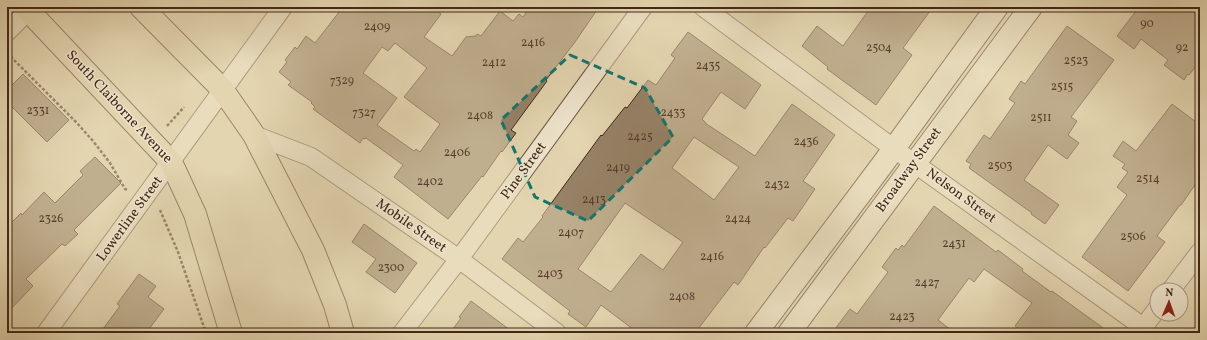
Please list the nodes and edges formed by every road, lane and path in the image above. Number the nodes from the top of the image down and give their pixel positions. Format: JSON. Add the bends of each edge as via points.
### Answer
{"nodes":[{"id":1,"x":141,"y":7,"type":"edge"},
{"id":2,"x":283,"y":7,"type":"edge"},
{"id":3,"x":643,"y":7,"type":"edge"},
{"id":4,"x":703,"y":7,"type":"edge"},
{"id":5,"x":997,"y":7,"type":"edge"},
{"id":6,"x":1031,"y":7,"type":"edge"},
{"id":7,"x":29,"y":8,"type":"edge"},
{"id":8,"x":7,"y":32,"type":"edge"},
{"id":9,"x":7,"y":53,"type":"edge"},
{"id":10,"x":222,"y":89,"type":"junction"},
{"id":11,"x":187,"y":103,"type":"dead end"},
{"id":12,"x":164,"y":130,"type":"dead end"},
{"id":13,"x":254,"y":135,"type":"junction"},
{"id":14,"x":894,"y":148,"type":"junction"},
{"id":15,"x":171,"y":162,"type":"junction"},
{"id":16,"x":914,"y":163,"type":"junction"},
{"id":17,"x":144,"y":199,"type":"junction"},
{"id":18,"x":1200,"y":252,"type":"edge"},
{"id":19,"x":460,"y":259,"type":"junction"},
{"id":20,"x":1177,"y":282,"type":"edge"},
{"id":21,"x":1149,"y":320,"type":"edge"},
{"id":22,"x":1141,"y":330,"type":"edge"},
{"id":23,"x":46,"y":333,"type":"edge"},
{"id":24,"x":206,"y":333,"type":"edge"},
{"id":25,"x":230,"y":333,"type":"edge"},
{"id":26,"x":343,"y":333,"type":"edge"},
{"id":27,"x":402,"y":333,"type":"edge"},
{"id":28,"x":557,"y":333,"type":"edge"},
{"id":29,"x":756,"y":333,"type":"edge"},
{"id":30,"x":789,"y":333,"type":"edge"}],
"edges":[{"from":1,"to":10,"type":"main road"},
{"from":2,"to":10,"type":"street","name":"Lowerline Street"},
{"from":3,"to":19,"type":"street","name":"Pine Street"},
{"from":4,"to":14,"type":"street","name":"Nelson Street"},
{"from":5,"to":14,"type":"street","name":"Broadway Street"},
{"from":6,"to":16,"type":"street","name":"Broadway Street"},
{"from":7,"to":8,"type":"street"},
{"from":7,"to":15,"type":"main road","name":"South Claiborne Avenue"},
{"from":9,"to":17,"type":"path","via":[[93,141],[125,189]]},
{"from":10,"to":13,"type":"main road"},
{"from":10,"to":15,"type":"street","name":"Lowerline Street"},
{"from":11,"to":12,"type":"path"},
{"from":13,"to":19,"type":"street","name":"Mobile Street","via":[[311,157]]},
{"from":13,"to":26,"type":"main road","via":[[313,250]]},
{"from":14,"to":16,"type":"street","name":"Nelson Street"},
{"from":14,"to":29,"type":"street","name":"Broadway Street"},
{"from":15,"to":17,"type":"street","name":"Lowerline Street"},
{"from":15,"to":25,"type":"main road","name":"South Claiborne Avenue","via":[[195,214]]},
{"from":16,"to":22,"type":"street","name":"Nelson Street"},
{"from":16,"to":30,"type":"street","name":"Broadway Street"},
{"from":17,"to":23,"type":"street","name":"Lowerline Street"},
{"from":17,"to":24,"type":"path","via":[[159,208],[178,252]]},
{"from":18,"to":20,"type":"street"},
{"from":19,"to":27,"type":"street","name":"Pine Street"},
{"from":19,"to":28,"type":"street","name":"Mobile Street"},
{"from":21,"to":22,"type":"street"}]}
